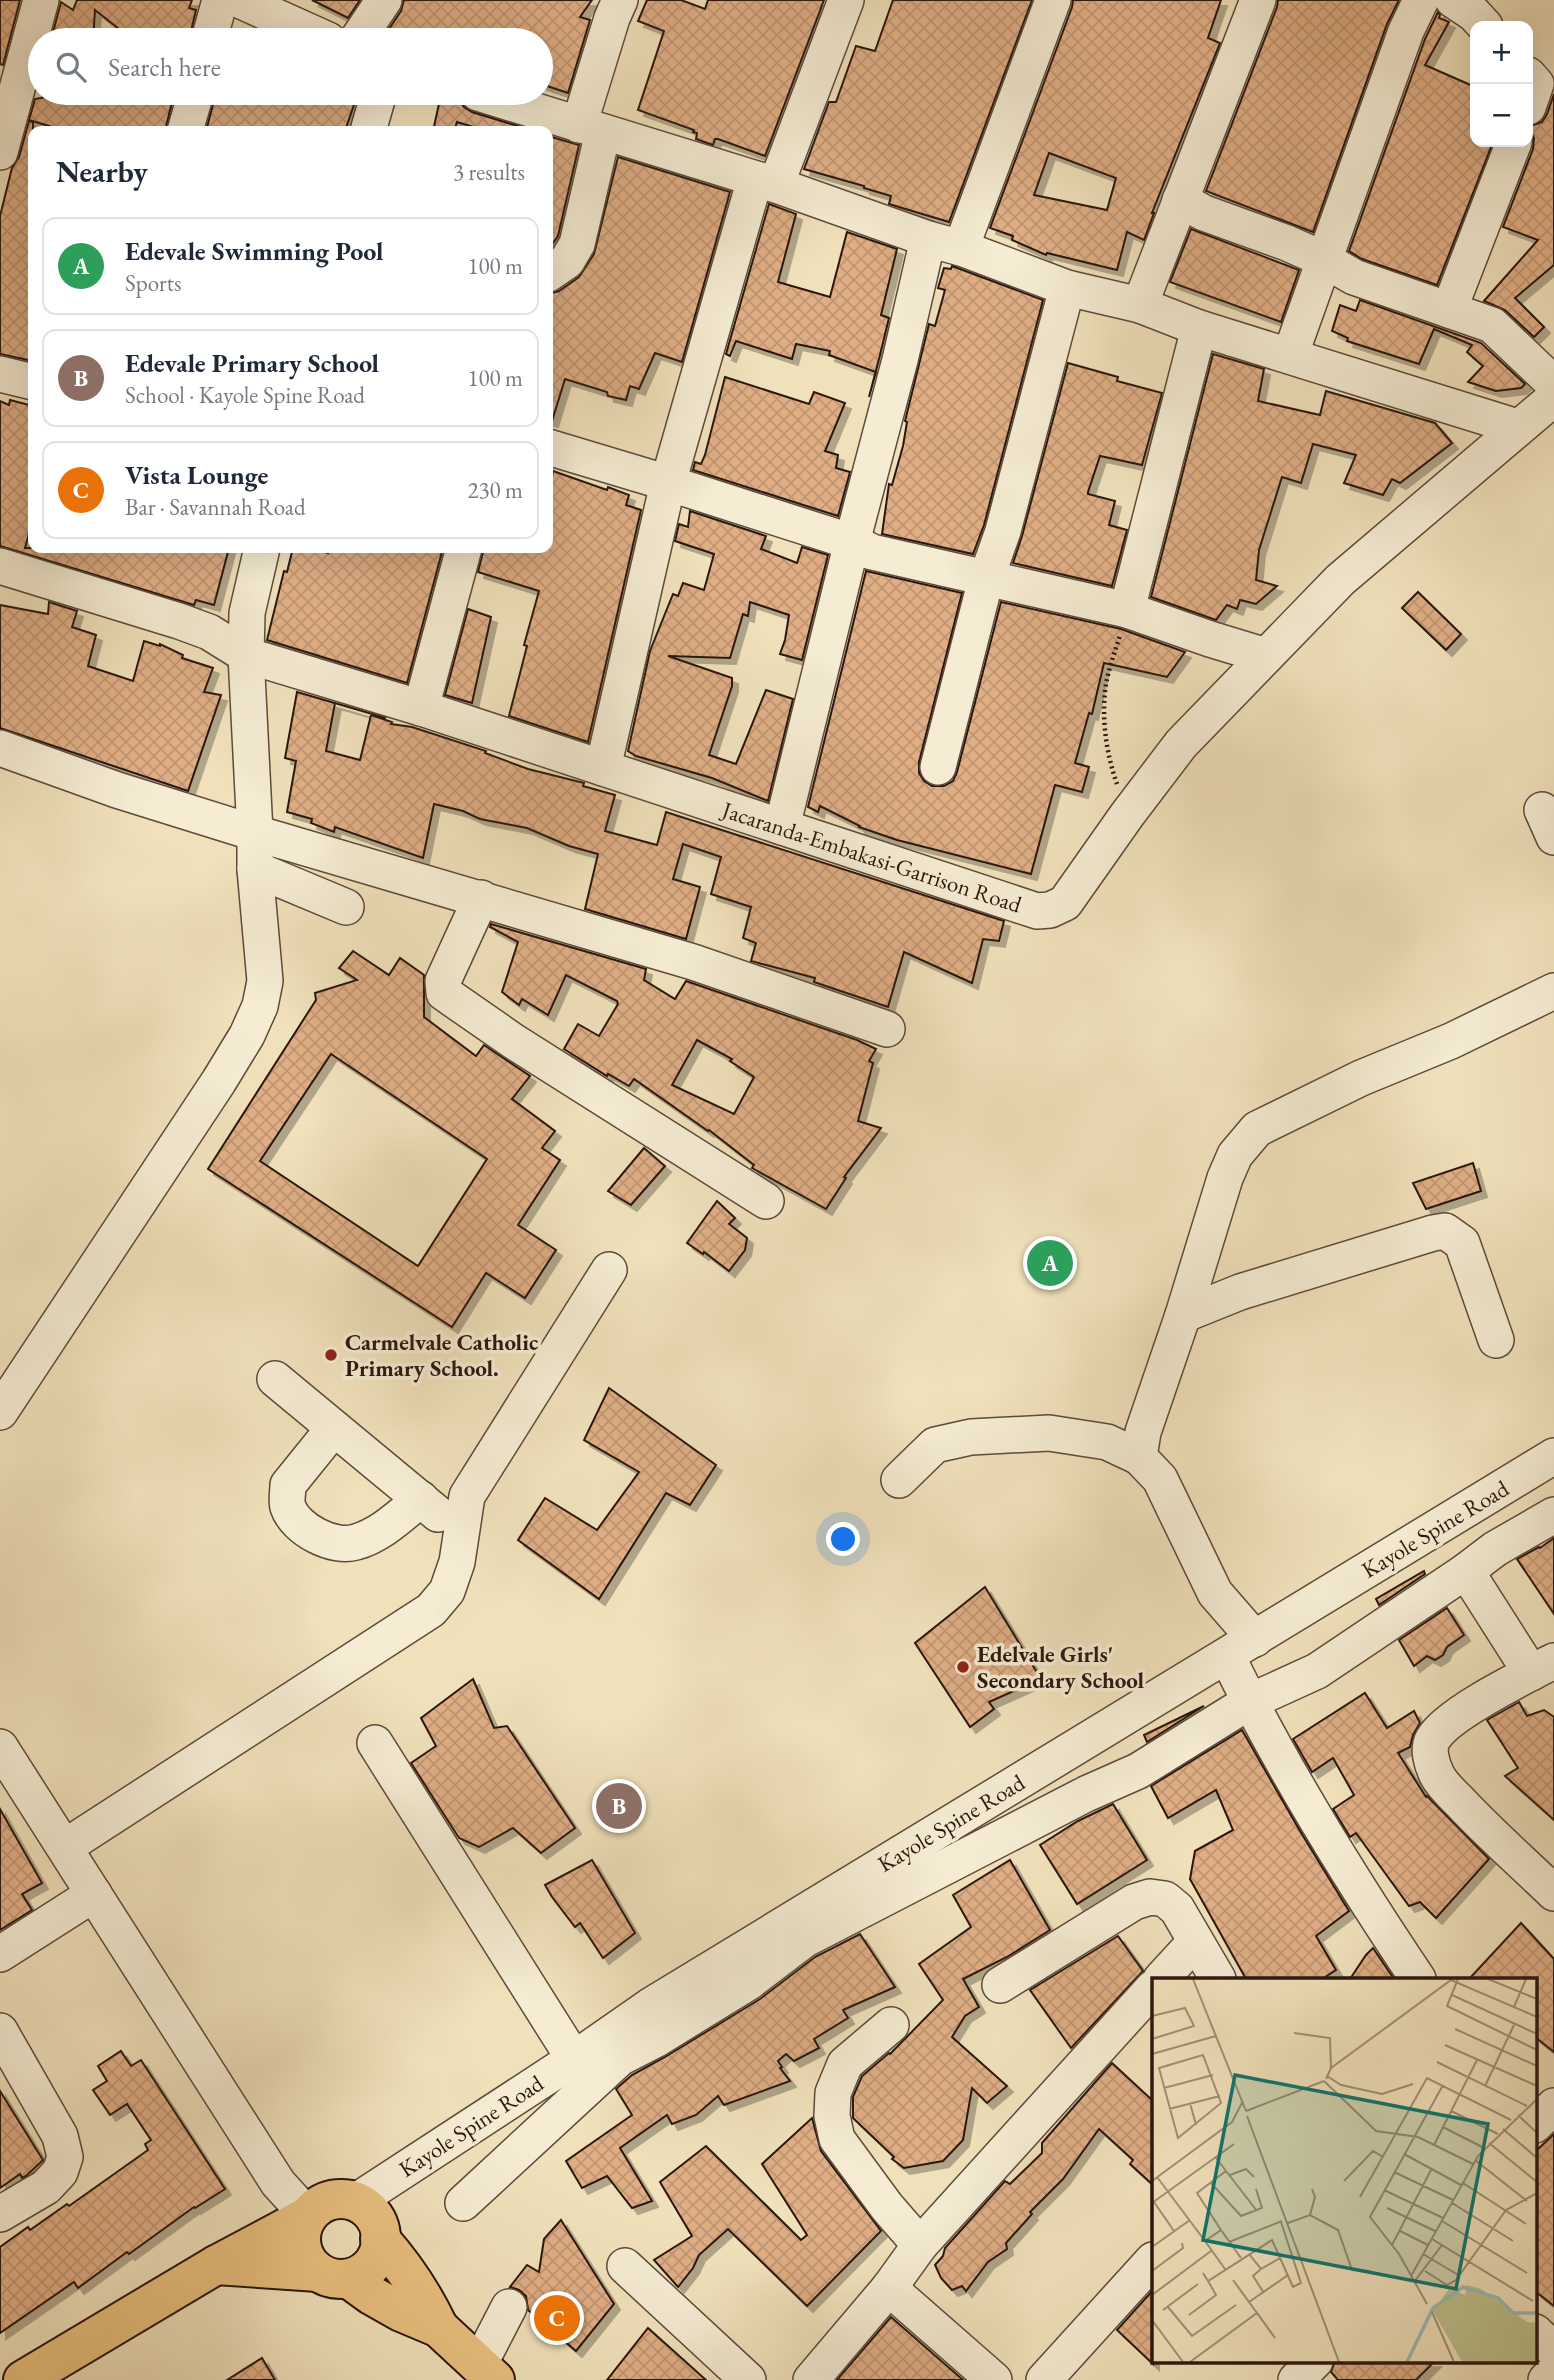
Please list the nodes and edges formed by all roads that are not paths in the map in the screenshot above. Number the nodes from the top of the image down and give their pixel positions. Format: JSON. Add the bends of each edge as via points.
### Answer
{"nodes":[{"id":1,"x":41,"y":0,"type":"edge"},
{"id":2,"x":220,"y":0,"type":"edge"},
{"id":3,"x":240,"y":0,"type":"edge"},
{"id":4,"x":384,"y":0,"type":"edge"},
{"id":5,"x":620,"y":0,"type":"edge"},
{"id":6,"x":846,"y":0,"type":"edge"},
{"id":7,"x":1053,"y":0,"type":"edge"},
{"id":8,"x":1258,"y":0,"type":"edge"},
{"id":9,"x":1421,"y":0,"type":"edge"},
{"id":10,"x":1454,"y":0,"type":"edge"},
{"id":11,"x":1480,"y":21,"type":"edge"},
{"id":12,"x":33,"y":28,"type":"edge"},
{"id":13,"x":212,"y":28,"type":"edge"},
{"id":14,"x":302,"y":28,"type":"edge"},
{"id":15,"x":366,"y":28,"type":"edge"},
{"id":16,"x":28,"y":48,"type":"edge"},
{"id":17,"x":192,"y":105,"type":"edge"},
{"id":18,"x":376,"y":105,"type":"edge"},
{"id":19,"x":516,"y":105,"type":"edge"},
{"id":20,"x":186,"y":126,"type":"edge"},
{"id":21,"x":369,"y":126,"type":"edge"},
{"id":22,"x":591,"y":129,"type":"junction"},
{"id":23,"x":1512,"y":147,"type":"edge"},
{"id":24,"x":0,"y":152,"type":"edge"},
{"id":25,"x":765,"y":182,"type":"junction"},
{"id":26,"x":1180,"y":200,"type":"junction"},
{"id":27,"x":928,"y":239,"type":"junction"},
{"id":28,"x":961,"y":248,"type":"junction"},
{"id":29,"x":1323,"y":259,"type":"junction"},
{"id":30,"x":553,"y":271,"type":"edge"},
{"id":31,"x":1067,"y":288,"type":"junction"},
{"id":32,"x":1140,"y":305,"type":"junction"},
{"id":33,"x":1449,"y":310,"type":"junction"},
{"id":34,"x":1199,"y":328,"type":"junction"},
{"id":35,"x":1290,"y":356,"type":"junction"},
{"id":36,"x":0,"y":374,"type":"edge"},
{"id":37,"x":28,"y":381,"type":"edge"},
{"id":38,"x":1554,"y":384,"type":"edge"},
{"id":39,"x":1554,"y":398,"type":"edge"},
{"id":40,"x":1517,"y":427,"type":"junction"},
{"id":41,"x":553,"y":448,"type":"edge"},
{"id":42,"x":668,"y":483,"type":"junction"},
{"id":43,"x":852,"y":542,"type":"junction"},
{"id":44,"x":261,"y":553,"type":"edge"},
{"id":45,"x":463,"y":553,"type":"edge"},
{"id":46,"x":0,"y":566,"type":"edge"},
{"id":47,"x":986,"y":579,"type":"junction"},
{"id":48,"x":1127,"y":610,"type":"junction"},
{"id":49,"x":246,"y":654,"type":"junction"},
{"id":50,"x":1266,"y":656,"type":"junction"},
{"id":51,"x":421,"y":708,"type":"junction"},
{"id":52,"x":0,"y":748,"type":"edge"},
{"id":53,"x":937,"y":767,"type":"dead end"},
{"id":54,"x":603,"y":768,"type":"junction"},
{"id":55,"x":782,"y":827,"type":"junction"},
{"id":56,"x":255,"y":833,"type":"junction"},
{"id":57,"x":255,"y":869,"type":"junction"},
{"id":58,"x":481,"y":898,"type":"junction"},
{"id":59,"x":346,"y":907,"type":"dead end"},
{"id":60,"x":1554,"y":991,"type":"edge"},
{"id":61,"x":887,"y":1029,"type":"dead end"},
{"id":62,"x":766,"y":1201,"type":"dead end"},
{"id":63,"x":609,"y":1270,"type":"dead end"},
{"id":64,"x":1183,"y":1315,"type":"junction"},
{"id":65,"x":1496,"y":1340,"type":"dead end"},
{"id":66,"x":275,"y":1379,"type":"dead end"},
{"id":67,"x":0,"y":1412,"type":"edge"},
{"id":68,"x":334,"y":1428,"type":"junction"},
{"id":69,"x":1554,"y":1456,"type":"edge"},
{"id":70,"x":1139,"y":1457,"type":"junction"},
{"id":71,"x":899,"y":1480,"type":"dead end"},
{"id":72,"x":421,"y":1500,"type":"junction"},
{"id":73,"x":1554,"y":1515,"type":"edge"},
{"id":74,"x":460,"y":1532,"type":"junction"},
{"id":75,"x":1466,"y":1571,"type":"junction"},
{"id":76,"x":1241,"y":1648,"type":"junction"},
{"id":77,"x":1543,"y":1667,"type":"edge"},
{"id":78,"x":1250,"y":1702,"type":"junction"},
{"id":79,"x":375,"y":1743,"type":"dead end"},
{"id":80,"x":0,"y":1746,"type":"edge"},
{"id":81,"x":65,"y":1847,"type":"junction"},
{"id":82,"x":1554,"y":1893,"type":"edge"},
{"id":83,"x":94,"y":1894,"type":"junction"},
{"id":84,"x":1195,"y":1942,"type":"junction"},
{"id":85,"x":0,"y":1954,"type":"edge"},
{"id":86,"x":743,"y":1968,"type":"junction"},
{"id":87,"x":1162,"y":1978,"type":"edge"},
{"id":88,"x":1217,"y":1978,"type":"edge"},
{"id":89,"x":1417,"y":1978,"type":"edge"},
{"id":90,"x":1000,"y":1985,"type":"dead end"},
{"id":91,"x":1152,"y":1989,"type":"edge"},
{"id":92,"x":891,"y":2025,"type":"dead end"},
{"id":93,"x":0,"y":2031,"type":"edge"},
{"id":94,"x":573,"y":2059,"type":"junction"},
{"id":95,"x":1554,"y":2106,"type":"edge"},
{"id":96,"x":1536,"y":2125,"type":"edge"},
{"id":97,"x":355,"y":2202,"type":"junction"},
{"id":98,"x":463,"y":2203,"type":"dead end"},
{"id":99,"x":0,"y":2214,"type":"edge"},
{"id":100,"x":308,"y":2216,"type":"junction"},
{"id":101,"x":380,"y":2239,"type":"junction"},
{"id":102,"x":920,"y":2245,"type":"junction"},
{"id":103,"x":1152,"y":2261,"type":"edge"},
{"id":104,"x":216,"y":2265,"type":"junction"},
{"id":105,"x":625,"y":2266,"type":"dead end"},
{"id":106,"x":333,"y":2275,"type":"junction"},
{"id":107,"x":888,"y":2288,"type":"junction"},
{"id":108,"x":509,"y":2308,"type":"dead end"},
{"id":109,"x":439,"y":2328,"type":"junction"},
{"id":110,"x":1536,"y":2333,"type":"edge"},
{"id":111,"x":1554,"y":2350,"type":"edge"},
{"id":112,"x":1314,"y":2362,"type":"edge"},
{"id":113,"x":487,"y":2372,"type":"edge"},
{"id":114,"x":1554,"y":2372,"type":"edge"},
{"id":115,"x":23,"y":2380,"type":"edge"},
{"id":116,"x":748,"y":2380,"type":"edge"},
{"id":117,"x":811,"y":2380,"type":"edge"},
{"id":118,"x":994,"y":2380,"type":"edge"},
{"id":119,"x":1044,"y":2380,"type":"edge"},
{"id":120,"x":1296,"y":2380,"type":"edge"},
{"id":121,"x":1546,"y":2380,"type":"edge"}],
"edges":[{"from":1,"to":12,"type":"street"},
{"from":2,"to":13,"type":"street"},
{"from":3,"to":14,"type":"street"},
{"from":4,"to":15,"type":"street"},
{"from":5,"to":22,"type":"street","via":[[612,18]]},
{"from":6,"to":25,"type":"street"},
{"from":7,"to":28,"type":"street"},
{"from":8,"to":26,"type":"street"},
{"from":9,"to":29,"type":"street"},
{"from":10,"to":11,"type":"street"},
{"from":16,"to":24,"type":"street"},
{"from":17,"to":20,"type":"street"},
{"from":18,"to":21,"type":"street"},
{"from":19,"to":22,"type":"street"},
{"from":22,"to":25,"type":"street"},
{"from":22,"to":30,"type":"street","via":[[577,244],[567,261]]},
{"from":23,"to":33,"type":"street"},
{"from":25,"to":27,"type":"street"},
{"from":25,"to":42,"type":"street"},
{"from":26,"to":29,"type":"street"},
{"from":26,"to":32,"type":"street"},
{"from":27,"to":28,"type":"street"},
{"from":27,"to":43,"type":"street"},
{"from":28,"to":31,"type":"street"},
{"from":29,"to":33,"type":"street","via":[[1354,277]]},
{"from":29,"to":35,"type":"street"},
{"from":31,"to":32,"type":"street"},
{"from":31,"to":47,"type":"street","via":[[1003,531]]},
{"from":32,"to":34,"type":"street"},
{"from":33,"to":38,"type":"street","via":[[1492,325]]},
{"from":34,"to":35,"type":"street"},
{"from":34,"to":48,"type":"street"},
{"from":35,"to":40,"type":"street"},
{"from":36,"to":37,"type":"street"},
{"from":39,"to":40,"type":"street","name":"Jacaranda-Embakasi-Garrison Road"},
{"from":40,"to":50,"type":"street","name":"Jacaranda-Embakasi-Garrison Road","via":[[1339,580]]},
{"from":41,"to":42,"type":"street"},
{"from":42,"to":43,"type":"street"},
{"from":42,"to":54,"type":"street"},
{"from":43,"to":47,"type":"street","via":[[873,552]]},
{"from":43,"to":55,"type":"street"},
{"from":44,"to":49,"type":"street","via":[[247,612]]},
{"from":45,"to":51,"type":"street"},
{"from":46,"to":49,"type":"street","name":"Jacaranda-Embakasi-Garrison Road","via":[[209,632]]},
{"from":47,"to":48,"type":"street"},
{"from":47,"to":53,"type":"street"},
{"from":48,"to":50,"type":"street"},
{"from":49,"to":51,"type":"street","name":"Jacaranda-Embakasi-Garrison Road"},
{"from":49,"to":56,"type":"street"},
{"from":50,"to":55,"type":"street","name":"Jacaranda-Embakasi-Garrison Road","via":[[1181,744],[1065,903],[1050,910],[1037,911]]},
{"from":51,"to":54,"type":"street","name":"Jacaranda-Embakasi-Garrison Road"},
{"from":52,"to":56,"type":"street"},
{"from":54,"to":55,"type":"street","name":"Jacaranda-Embakasi-Garrison Road"},
{"from":56,"to":57,"type":"street"},
{"from":56,"to":58,"type":"street"},
{"from":57,"to":59,"type":"street"},
{"from":57,"to":67,"type":"street","via":[[265,981],[247,1035]]},
{"from":58,"to":61,"type":"street","via":[[693,962]]},
{"from":58,"to":62,"type":"street","via":[[443,981],[444,993]]},
{"from":60,"to":64,"type":"street","via":[[1257,1129],[1235,1155],[1225,1178]]},
{"from":63,"to":74,"type":"street","via":[[467,1496]]},
{"from":64,"to":65,"type":"street","via":[[1240,1292],[1445,1231],[1462,1243]]},
{"from":64,"to":70,"type":"street","via":[[1143,1432]]},
{"from":66,"to":68,"type":"street"},
{"from":68,"to":72,"type":"street"},
{"from":68,"to":72,"type":"street","via":[[288,1485],[288,1507],[303,1528],[321,1539],[355,1543],[383,1529]]},
{"from":69,"to":76,"type":"street","name":"Kayole Spine Road"},
{"from":70,"to":71,"type":"street","via":[[1107,1442],[1049,1433],[971,1437],[935,1445]]},
{"from":70,"to":76,"type":"street","via":[[1160,1479]]},
{"from":72,"to":74,"type":"street"},
{"from":73,"to":75,"type":"street","via":[[1494,1549]]},
{"from":74,"to":81,"type":"street","via":[[457,1562],[447,1591],[431,1610]]},
{"from":75,"to":77,"type":"street"},
{"from":75,"to":78,"type":"street","via":[[1317,1671]]},
{"from":76,"to":78,"type":"street"},
{"from":76,"to":86,"type":"street","name":"Kayole Spine Road"},
{"from":77,"to":82,"type":"street","via":[[1487,1697],[1438,1731],[1430,1757],[1437,1776],[1453,1795]]},
{"from":78,"to":86,"type":"street","via":[[1138,1771]]},
{"from":78,"to":89,"type":"street","via":[[1314,1816]]},
{"from":79,"to":94,"type":"street"},
{"from":80,"to":81,"type":"street"},
{"from":81,"to":83,"type":"street"},
{"from":83,"to":85,"type":"street"},
{"from":83,"to":100,"type":"street","via":[[278,2183]]},
{"from":84,"to":87,"type":"street"},
{"from":84,"to":88,"type":"street"},
{"from":84,"to":90,"type":"street","via":[[1177,1909],[1165,1899],[1150,1897]]},
{"from":86,"to":94,"type":"street","name":"Kayole Spine Road","via":[[650,2006]]},
{"from":86,"to":98,"type":"street","via":[[655,2040],[620,2058]]},
{"from":91,"to":102,"type":"street"},
{"from":92,"to":102,"type":"street","via":[[845,2064],[833,2093],[832,2116],[837,2139]]},
{"from":93,"to":99,"type":"street","via":[[60,2136],[65,2157],[60,2172],[46,2187]]},
{"from":94,"to":97,"type":"street","name":"Kayole Spine Road"},
{"from":95,"to":96,"type":"street"},
{"from":97,"to":100,"type":"main road","via":[[329,2201]]},
{"from":97,"to":101,"type":"main road","via":[[374,2217]]},
{"from":100,"to":104,"type":"main road"},
{"from":100,"to":106,"type":"main road","via":[[301,2240],[303,2252],[309,2263]]},
{"from":101,"to":106,"type":"main road","via":[[375,2261],[363,2273]]},
{"from":101,"to":109,"type":"main road","via":[[404,2266]]},
{"from":102,"to":107,"type":"street"},
{"from":103,"to":119,"type":"street"},
{"from":104,"to":106,"type":"main road"},
{"from":104,"to":115,"type":"main road"},
{"from":105,"to":116,"type":"street"},
{"from":106,"to":109,"type":"main road"},
{"from":107,"to":117,"type":"street"},
{"from":107,"to":118,"type":"street"},
{"from":108,"to":113,"type":"street"},
{"from":109,"to":113,"type":"main road"},
{"from":110,"to":111,"type":"street"},
{"from":112,"to":120,"type":"street"},
{"from":114,"to":121,"type":"street"}]}
